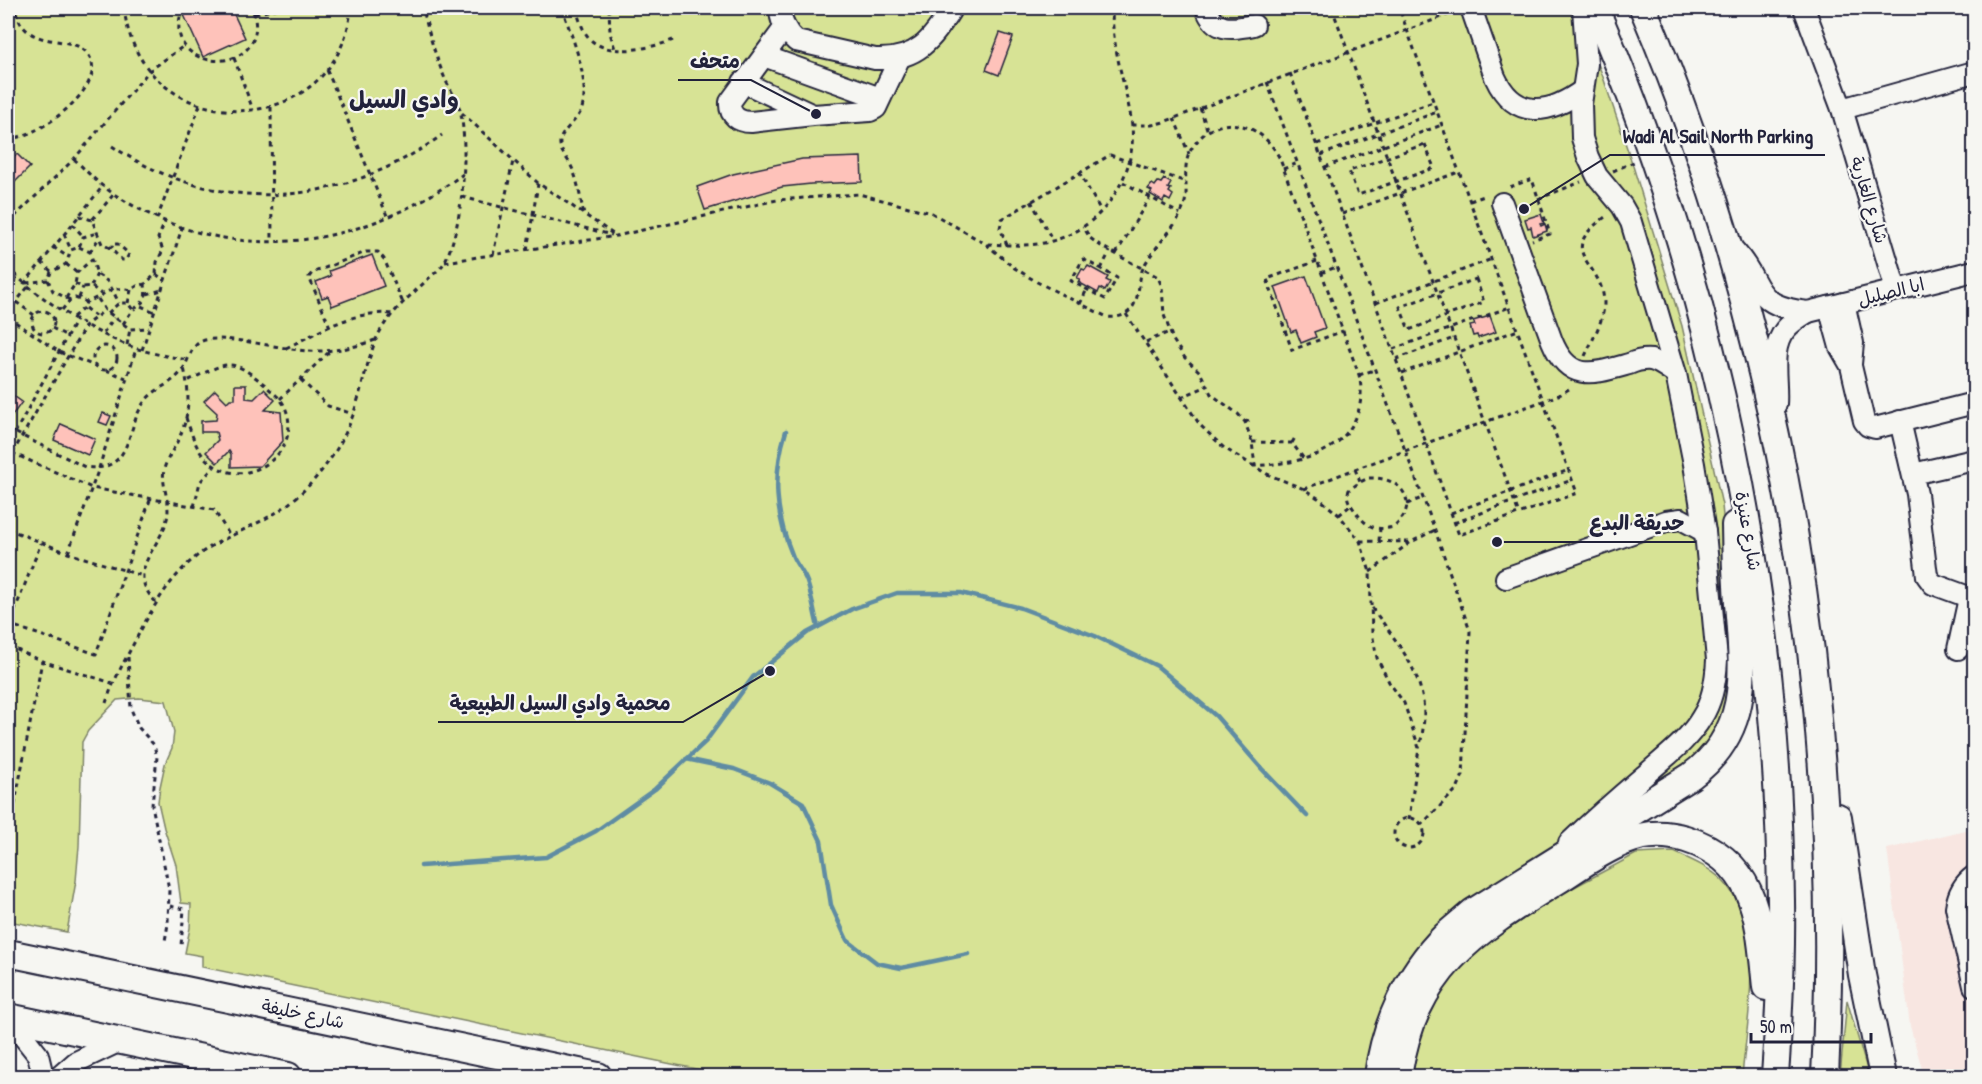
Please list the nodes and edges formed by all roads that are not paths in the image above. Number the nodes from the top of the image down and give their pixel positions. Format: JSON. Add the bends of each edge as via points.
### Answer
{"nodes":[{"id":1,"x":780,"y":8,"type":"edge"},
{"id":2,"x":1206,"y":8,"type":"edge"},
{"id":3,"x":1217,"y":8,"type":"edge"},
{"id":4,"x":1583,"y":8,"type":"edge"},
{"id":5,"x":1595,"y":8,"type":"edge"},
{"id":6,"x":1643,"y":8,"type":"edge"},
{"id":7,"x":1804,"y":8,"type":"edge"},
{"id":8,"x":947,"y":9,"type":"edge"},
{"id":9,"x":1464,"y":9,"type":"edge"},
{"id":10,"x":785,"y":27,"type":"junction"},
{"id":11,"x":764,"y":56,"type":"junction"},
{"id":12,"x":900,"y":57,"type":"junction"},
{"id":13,"x":1974,"y":72,"type":"edge"},
{"id":14,"x":741,"y":86,"type":"junction"},
{"id":15,"x":1583,"y":90,"type":"junction"},
{"id":16,"x":880,"y":98,"type":"junction"},
{"id":17,"x":1842,"y":109,"type":"junction"},
{"id":18,"x":813,"y":115,"type":"junction"},
{"id":19,"x":1498,"y":205,"type":"dead end"},
{"id":20,"x":1729,"y":244,"type":"junction"},
{"id":21,"x":1974,"y":271,"type":"edge"},
{"id":22,"x":1896,"y":290,"type":"junction"},
{"id":23,"x":1837,"y":305,"type":"junction"},
{"id":24,"x":1808,"y":312,"type":"junction"},
{"id":25,"x":1676,"y":374,"type":"junction"},
{"id":26,"x":1974,"y":403,"type":"edge"},
{"id":27,"x":1773,"y":416,"type":"junction"},
{"id":28,"x":1900,"y":422,"type":"junction"},
{"id":29,"x":1974,"y":460,"type":"edge"},
{"id":30,"x":1913,"y":474,"type":"junction"},
{"id":31,"x":1739,"y":477,"type":"junction"},
{"id":32,"x":1705,"y":532,"type":"junction"},
{"id":33,"x":1506,"y":579,"type":"dead end"},
{"id":34,"x":1972,"y":598,"type":"edge"},
{"id":35,"x":1958,"y":649,"type":"dead end"},
{"id":36,"x":1822,"y":766,"type":"junction"},
{"id":37,"x":1544,"y":867,"type":"junction"},
{"id":38,"x":1974,"y":876,"type":"edge"},
{"id":39,"x":8,"y":953,"type":"edge"},
{"id":40,"x":1974,"y":986,"type":"edge"},
{"id":41,"x":8,"y":1017,"type":"edge"},
{"id":42,"x":120,"y":1041,"type":"junction"},
{"id":43,"x":43,"y":1077,"type":"edge"},
{"id":44,"x":60,"y":1077,"type":"edge"},
{"id":45,"x":288,"y":1077,"type":"edge"},
{"id":46,"x":598,"y":1077,"type":"edge"},
{"id":47,"x":1378,"y":1077,"type":"edge"},
{"id":48,"x":1398,"y":1077,"type":"edge"},
{"id":49,"x":1775,"y":1077,"type":"edge"},
{"id":50,"x":1825,"y":1077,"type":"edge"},
{"id":51,"x":1883,"y":1077,"type":"edge"}],
"edges":[{"from":1,"to":10,"type":"street"},
{"from":2,"to":3,"type":"street","via":[[1212,20],[1223,27],[1231,29],[1253,21],[1226,19]]},
{"from":4,"to":15,"type":"street","via":[[1587,64]]},
{"from":5,"to":31,"type":"main road","name":"شارع عنيزة","via":[[1653,156],[1686,258],[1720,384]]},
{"from":6,"to":20,"type":"main road","via":[[1689,124]]},
{"from":7,"to":17,"type":"street","name":"شارع الغارية"},
{"from":8,"to":12,"type":"street","via":[[929,41]]},
{"from":9,"to":15,"type":"street","via":[[1495,77],[1510,100],[1524,108],[1540,109],[1567,102]]},
{"from":10,"to":11,"type":"street"},
{"from":10,"to":12,"type":"street","via":[[796,41],[875,59]]},
{"from":11,"to":14,"type":"street"},
{"from":11,"to":16,"type":"street"},
{"from":12,"to":16,"type":"street"},
{"from":13,"to":17,"type":"street"},
{"from":14,"to":18,"type":"street"},
{"from":14,"to":18,"type":"street","via":[[748,107],[772,119]]},
{"from":15,"to":25,"type":"street","via":[[1580,117],[1584,148],[1597,176],[1631,222]]},
{"from":16,"to":18,"type":"street","via":[[870,111]]},
{"from":17,"to":22,"type":"street","name":"شارع الغارية"},
{"from":19,"to":25,"type":"street","via":[[1560,358],[1576,370],[1596,373],[1646,360]]},
{"from":20,"to":24,"type":"street","name":"ابا الصليل","via":[[1745,262],[1765,298],[1789,310]]},
{"from":20,"to":27,"type":"main road"},
{"from":21,"to":22,"type":"street","name":"ابا الصليل"},
{"from":22,"to":23,"type":"street","name":"ابا الصليل"},
{"from":23,"to":24,"type":"street","name":"ابا الصليل"},
{"from":23,"to":28,"type":"street","via":[[1840,347],[1851,366],[1866,424],[1875,428]]},
{"from":24,"to":27,"type":"street","name":"ابا الصليل","via":[[1780,338]]},
{"from":25,"to":32,"type":"street"},
{"from":26,"to":28,"type":"street"},
{"from":27,"to":36,"type":"main road","via":[[1808,620]]},
{"from":28,"to":30,"type":"street"},
{"from":29,"to":30,"type":"street"},
{"from":30,"to":34,"type":"street","via":[[1927,576],[1934,584]]},
{"from":31,"to":37,"type":"main road","via":[[1734,516],[1742,671],[1740,701],[1730,731],[1702,768]]},
{"from":31,"to":49,"type":"main road","name":"شارع عنيزة","via":[[1759,593],[1777,777],[1781,902]]},
{"from":32,"to":33,"type":"street","via":[[1681,519],[1666,520]]},
{"from":32,"to":37,"type":"street","via":[[1717,660],[1707,709],[1675,749]]},
{"from":34,"to":35,"type":"street"},
{"from":36,"to":50,"type":"main road","via":[[1828,952]]},
{"from":36,"to":51,"type":"main road","via":[[1842,834],[1862,975]]},
{"from":37,"to":47,"type":"main road","via":[[1473,912],[1444,937],[1424,962],[1395,1012]]},
{"from":38,"to":40,"type":"street","via":[[1958,895],[1956,907]]},
{"from":39,"to":46,"type":"main road","name":"شارع خليفة"},
{"from":41,"to":42,"type":"main road"},
{"from":41,"to":43,"type":"street","via":[[38,1055]]},
{"from":42,"to":44,"type":"street","via":[[76,1062]]},
{"from":42,"to":45,"type":"main road"},
{"from":48,"to":49,"type":"main road","via":[[1404,1045],[1426,993],[1468,941],[1500,916],[1607,850],[1647,835],[1664,834],[1700,844],[1719,855],[1749,888],[1761,933]]}]}
